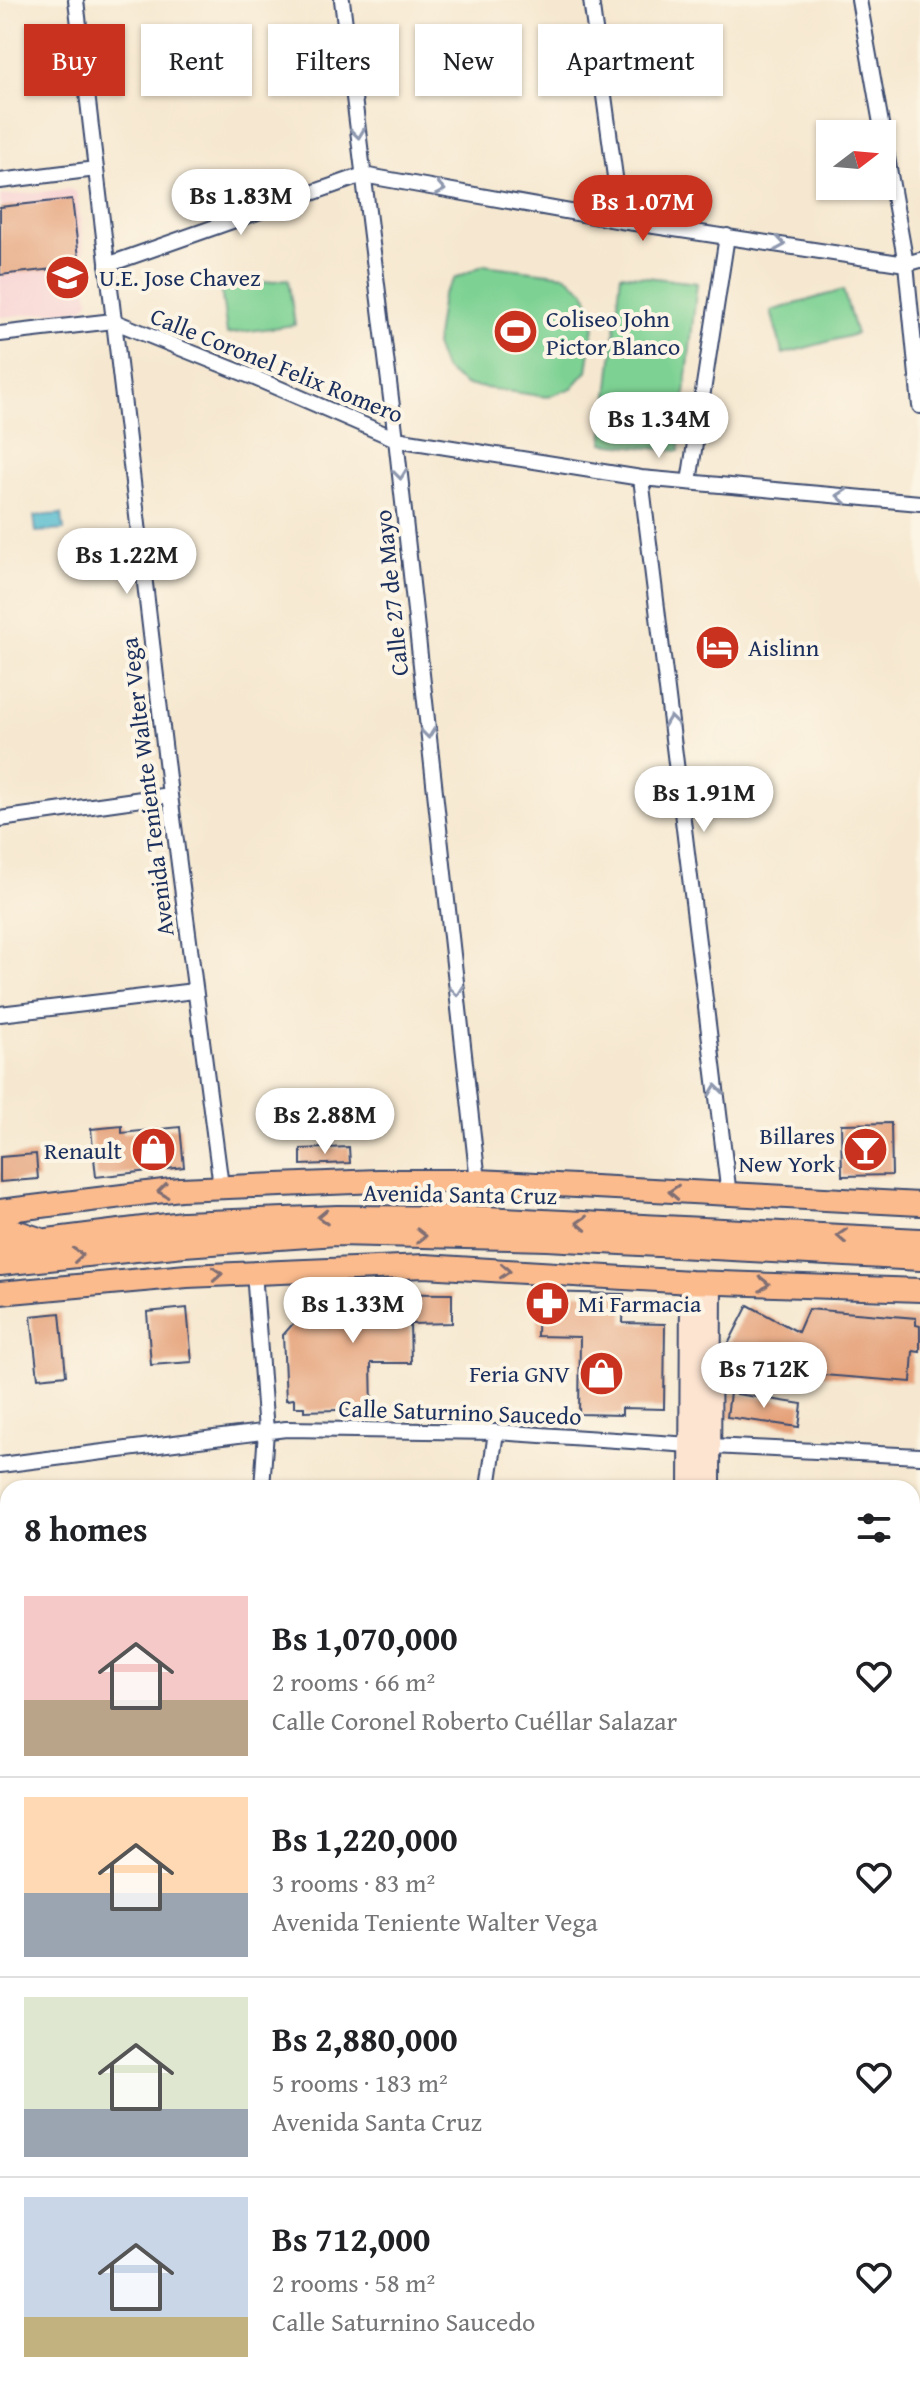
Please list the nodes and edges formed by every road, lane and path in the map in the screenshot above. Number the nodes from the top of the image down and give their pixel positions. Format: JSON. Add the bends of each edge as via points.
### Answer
{"nodes":[{"id":1,"x":76,"y":0,"type":"edge"},
{"id":2,"x":342,"y":0,"type":"edge"},
{"id":3,"x":591,"y":0,"type":"edge"},
{"id":4,"x":859,"y":0,"type":"edge"},
{"id":5,"x":96,"y":169,"type":"junction"},
{"id":6,"x":363,"y":175,"type":"junction"},
{"id":7,"x":0,"y":181,"type":"edge"},
{"id":8,"x":621,"y":221,"type":"junction"},
{"id":9,"x":727,"y":236,"type":"junction"},
{"id":10,"x":913,"y":262,"type":"edge"},
{"id":11,"x":107,"y":265,"type":"junction"},
{"id":12,"x":113,"y":321,"type":"junction"},
{"id":13,"x":0,"y":334,"type":"edge"},
{"id":14,"x":920,"y":406,"type":"edge"},
{"id":15,"x":396,"y":439,"type":"junction"},
{"id":16,"x":641,"y":478,"type":"junction"},
{"id":17,"x":689,"y":482,"type":"junction"},
{"id":18,"x":920,"y":503,"type":"edge"},
{"id":19,"x":170,"y":795,"type":"junction"},
{"id":20,"x":0,"y":819,"type":"edge"},
{"id":21,"x":194,"y":991,"type":"junction"},
{"id":22,"x":0,"y":1014,"type":"edge"},
{"id":23,"x":478,"y":1181,"type":"junction"},
{"id":24,"x":221,"y":1186,"type":"junction"},
{"id":25,"x":729,"y":1195,"type":"junction"},
{"id":26,"x":920,"y":1204,"type":"edge"},
{"id":27,"x":0,"y":1211,"type":"edge"},
{"id":28,"x":0,"y":1226,"type":"edge"},
{"id":29,"x":920,"y":1240,"type":"edge"},
{"id":30,"x":44,"y":1241,"type":"junction"},
{"id":31,"x":0,"y":1246,"type":"edge"},
{"id":32,"x":920,"y":1259,"type":"edge"},
{"id":33,"x":0,"y":1264,"type":"edge"},
{"id":34,"x":254,"y":1272,"type":"junction"},
{"id":35,"x":701,"y":1282,"type":"junction"},
{"id":36,"x":0,"y":1284,"type":"edge"},
{"id":37,"x":35,"y":1288,"type":"junction"},
{"id":38,"x":920,"y":1290,"type":"edge"},
{"id":39,"x":0,"y":1293,"type":"edge"},
{"id":40,"x":266,"y":1431,"type":"junction"},
{"id":41,"x":496,"y":1432,"type":"junction"},
{"id":42,"x":700,"y":1445,"type":"junction"},
{"id":43,"x":920,"y":1456,"type":"edge"},
{"id":44,"x":0,"y":1465,"type":"edge"},
{"id":45,"x":263,"y":1480,"type":"edge"},
{"id":46,"x":489,"y":1480,"type":"edge"},
{"id":47,"x":692,"y":1480,"type":"edge"},
{"id":48,"x":708,"y":1480,"type":"edge"}],
"edges":[{"from":1,"to":5,"type":"street","name":"Avenida Teniente Walter Vega"},
{"from":2,"to":6,"type":"street","name":"Calle 27 de Mayo","one_way":true},
{"from":3,"to":8,"type":"street"},
{"from":4,"to":10,"type":"street"},
{"from":5,"to":7,"type":"street"},
{"from":5,"to":11,"type":"street","name":"Avenida Teniente Walter Vega"},
{"from":6,"to":8,"type":"street","one_way":true},
{"from":6,"to":11,"type":"street"},
{"from":6,"to":15,"type":"street","name":"Calle 27 de Mayo"},
{"from":8,"to":9,"type":"street"},
{"from":9,"to":10,"type":"street","one_way":true},
{"from":9,"to":17,"type":"street"},
{"from":10,"to":14,"type":"street"},
{"from":11,"to":12,"type":"street","name":"Avenida Teniente Walter Vega"},
{"from":12,"to":13,"type":"street","name":"Calle Coronel Felix Romero"},
{"from":12,"to":15,"type":"street","name":"Calle Coronel Felix Romero"},
{"from":12,"to":19,"type":"street","name":"Avenida Teniente Walter Vega"},
{"from":15,"to":16,"type":"street","name":"Calle Coronel Felix Romero"},
{"from":15,"to":23,"type":"street","name":"Calle 27 de Mayo","one_way":true},
{"from":16,"to":17,"type":"street","name":"Calle Coronel Felix Romero"},
{"from":25,"to":16,"type":"street","one_way":true},
{"from":18,"to":17,"type":"street","name":"Calle Coronel Felix Romero","one_way":true},
{"from":19,"to":20,"type":"street"},
{"from":19,"to":21,"type":"street","name":"Avenida Teniente Walter Vega"},
{"from":21,"to":22,"type":"street"},
{"from":21,"to":24,"type":"street","name":"Avenida Teniente Walter Vega"},
{"from":23,"to":24,"type":"main road","name":"Avenida Santa Cruz"},
{"from":25,"to":23,"type":"main road","name":"Avenida Santa Cruz","one_way":true},
{"from":24,"to":27,"type":"main road","name":"Avenida Santa Cruz","one_way":true},
{"from":25,"to":26,"type":"main road","name":"Avenida Santa Cruz"},
{"from":28,"to":30,"type":"main road"},
{"from":29,"to":30,"type":"main road","name":"Avenida Santa Cruz","one_way":true,"via":[[486,1218],[337,1217],[183,1223]]},
{"from":30,"to":31,"type":"main road","name":"Avenida Santa Cruz"},
{"from":33,"to":32,"type":"main road","name":"Avenida Santa Cruz","one_way":true,"via":[[336,1234],[547,1239]]},
{"from":34,"to":35,"type":"main road","one_way":true,"via":[[425,1266]]},
{"from":37,"to":34,"type":"main road","one_way":true},
{"from":34,"to":40,"type":"street"},
{"from":35,"to":38,"type":"main road","one_way":true},
{"from":35,"to":42,"type":"street"},
{"from":36,"to":37,"type":"main road"},
{"from":37,"to":39,"type":"main road"},
{"from":40,"to":41,"type":"street","name":"Calle Saturnino Saucedo"},
{"from":40,"to":44,"type":"street","name":"Calle Saturnino Saucedo"},
{"from":40,"to":45,"type":"street"},
{"from":41,"to":42,"type":"street","name":"Calle Saturnino Saucedo"},
{"from":41,"to":46,"type":"street"},
{"from":42,"to":43,"type":"street","name":"Calle Saturnino Saucedo"},
{"from":42,"to":47,"type":"street"},
{"from":42,"to":48,"type":"street"}]}
